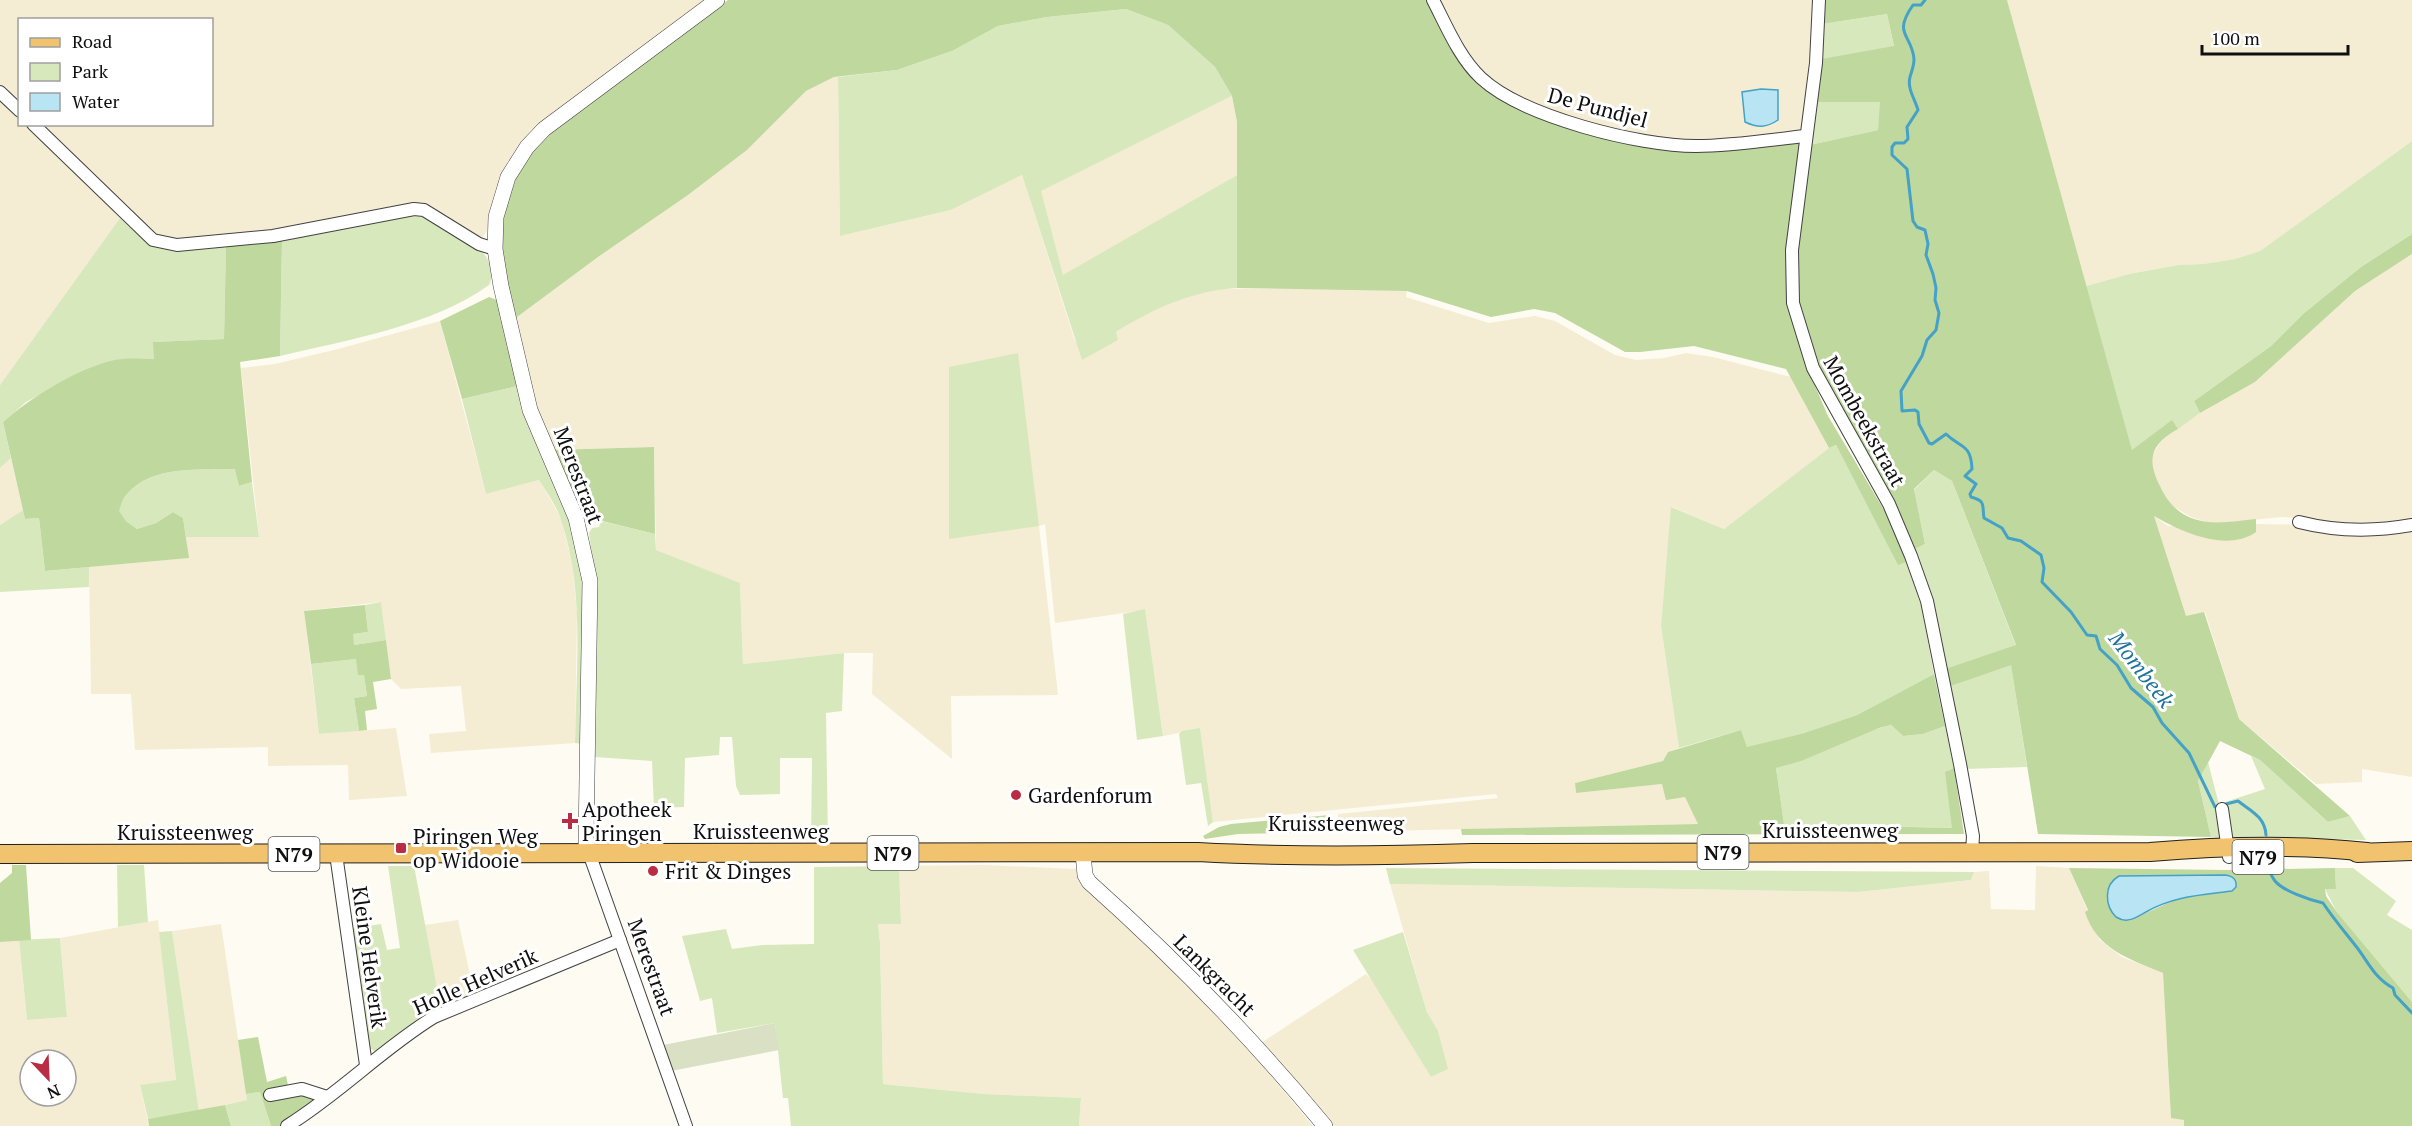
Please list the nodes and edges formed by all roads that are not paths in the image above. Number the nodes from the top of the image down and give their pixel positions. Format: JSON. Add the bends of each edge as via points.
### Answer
{"nodes":[{"id":1,"x":717,"y":0,"type":"edge"},
{"id":2,"x":1434,"y":0,"type":"edge"},
{"id":3,"x":1819,"y":0,"type":"edge"},
{"id":4,"x":0,"y":92,"type":"edge"},
{"id":5,"x":18,"y":109,"type":"edge"},
{"id":6,"x":35,"y":126,"type":"edge"},
{"id":7,"x":1805,"y":136,"type":"junction"},
{"id":8,"x":495,"y":249,"type":"junction"},
{"id":9,"x":2299,"y":522,"type":"dead end"},
{"id":10,"x":2412,"y":525,"type":"edge"},
{"id":11,"x":2223,"y":809,"type":"dead end"},
{"id":12,"x":2412,"y":851,"type":"edge"},
{"id":13,"x":1972,"y":852,"type":"junction"},
{"id":14,"x":2228,"y":852,"type":"junction"},
{"id":15,"x":1083,"y":853,"type":"junction"},
{"id":16,"x":0,"y":854,"type":"edge"},
{"id":17,"x":336,"y":854,"type":"junction"},
{"id":18,"x":589,"y":854,"type":"junction"},
{"id":19,"x":620,"y":940,"type":"junction"},
{"id":20,"x":366,"y":1065,"type":"junction"},
{"id":21,"x":270,"y":1095,"type":"dead end"},
{"id":22,"x":327,"y":1097,"type":"junction"},
{"id":23,"x":287,"y":1126,"type":"edge"},
{"id":24,"x":686,"y":1126,"type":"edge"},
{"id":25,"x":1325,"y":1126,"type":"edge"}],
"edges":[{"from":1,"to":8,"type":"street","name":"Merestraat","via":[[562,115],[527,147],[508,177],[501,197]]},
{"from":2,"to":7,"type":"street","name":"De Pundjel","via":[[1459,51],[1482,79],[1521,105],[1553,117],[1661,144],[1696,146]]},
{"from":3,"to":7,"type":"street","name":"Mombeekstraat","via":[[1816,63]]},
{"from":4,"to":5,"type":"street"},
{"from":6,"to":8,"type":"street","via":[[153,240],[177,245],[273,236],[414,209],[424,210],[478,244]]},
{"from":7,"to":13,"type":"street","name":"Mombeekstraat","via":[[1792,250],[1793,303],[1813,368],[1888,504],[1927,601],[1964,785]]},
{"from":8,"to":18,"type":"street","name":"Merestraat","via":[[530,410],[576,518],[590,581],[586,843]]},
{"from":9,"to":10,"type":"street","via":[[2358,532]]},
{"from":11,"to":14,"type":"street"},
{"from":12,"to":14,"type":"main road","name":"Kruissteenweg","number":"N79","via":[[2323,856]]},
{"from":13,"to":14,"type":"main road","name":"Kruissteenweg","number":"N79","via":[[2150,852],[2200,858]]},
{"from":13,"to":15,"type":"main road","name":"Kruissteenweg","number":"N79","via":[[1370,856]]},
{"from":15,"to":18,"type":"main road","name":"Kruissteenweg","number":"N79"},
{"from":15,"to":25,"type":"street","name":"Lankgracht","via":[[1089,882],[1192,979]]},
{"from":16,"to":17,"type":"main road","name":"Kruissteenweg","number":"N79"},
{"from":17,"to":18,"type":"main road","name":"Kruissteenweg","number":"N79"},
{"from":17,"to":20,"type":"street","name":"Kleine Helverik"},
{"from":18,"to":19,"type":"street","name":"Merestraat"},
{"from":19,"to":20,"type":"street","name":"Holle Helverik","via":[[434,1017]]},
{"from":19,"to":24,"type":"street","name":"Merestraat"},
{"from":20,"to":22,"type":"street","name":"Holle Helverik"},
{"from":21,"to":22,"type":"street","via":[[302,1089]]},
{"from":22,"to":23,"type":"street","name":"Holle Helverik"}]}
